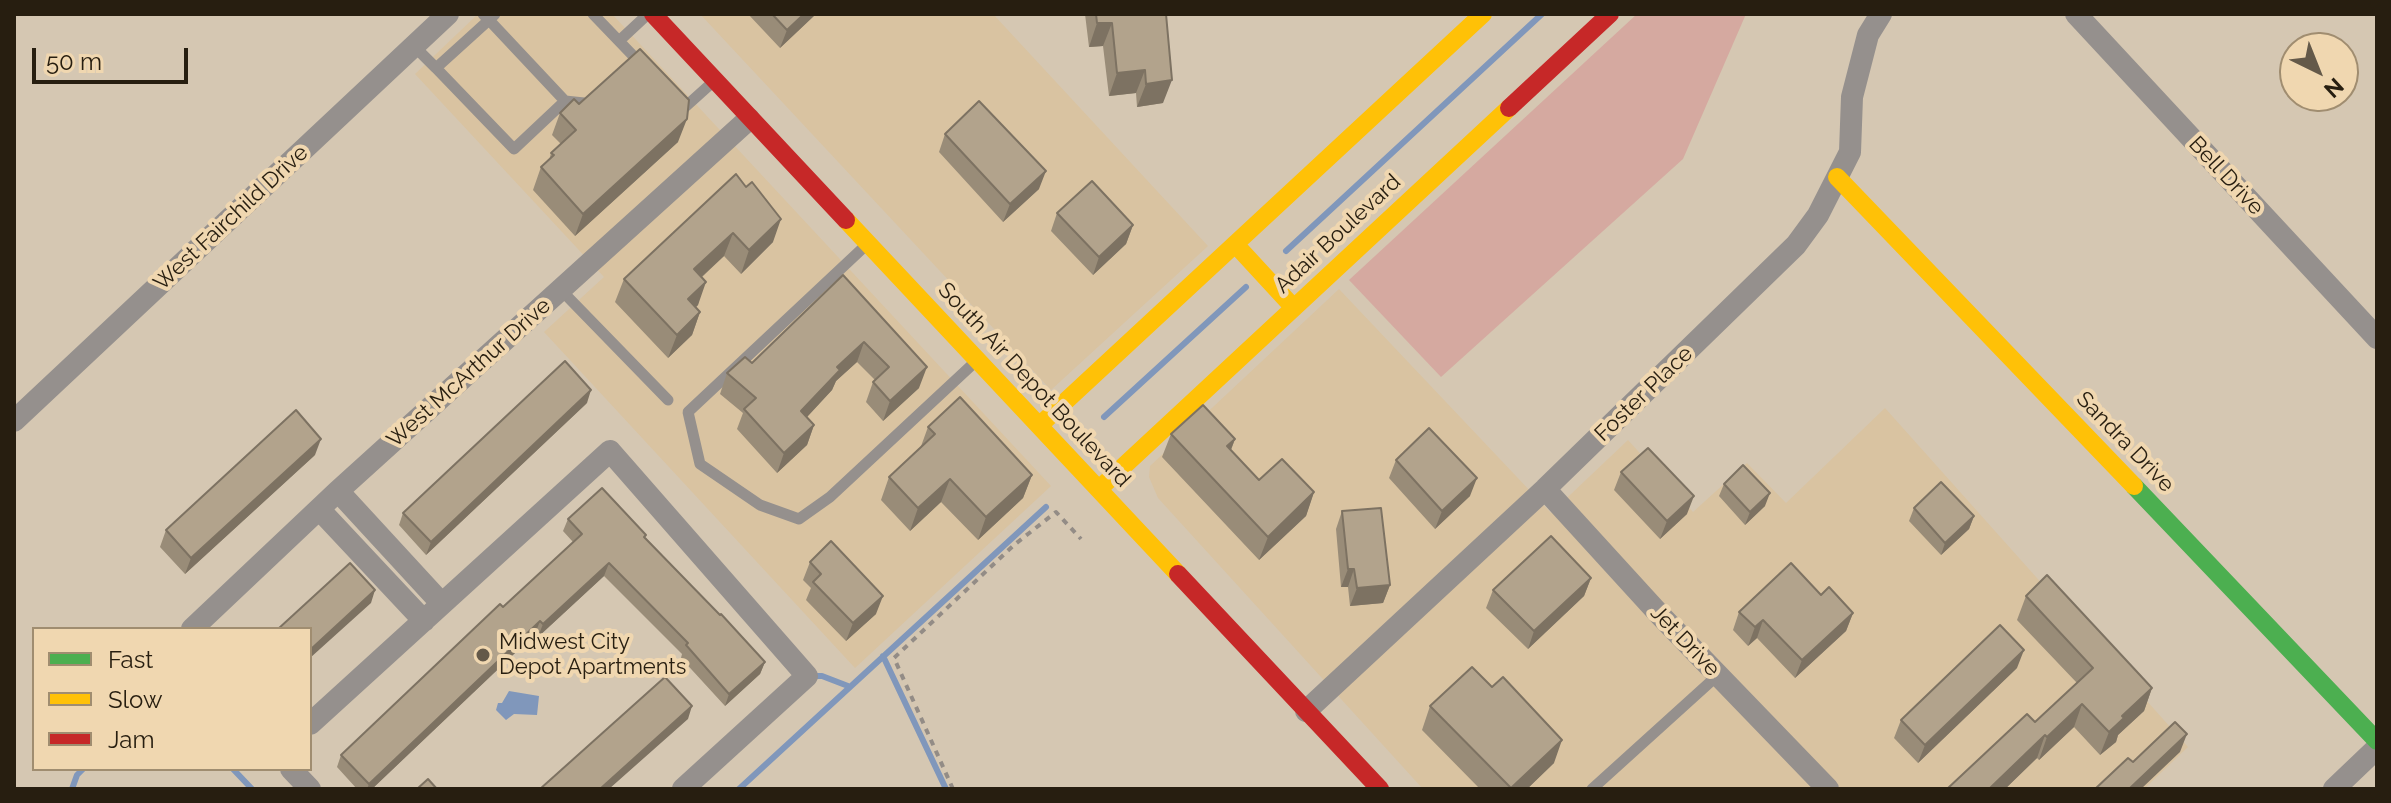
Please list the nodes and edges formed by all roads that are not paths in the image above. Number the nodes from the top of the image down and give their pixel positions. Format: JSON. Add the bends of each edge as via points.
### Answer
{"nodes":[{"id":1,"x":593,"y":14,"type":"edge"},
{"id":2,"x":651,"y":14,"type":"edge"},
{"id":3,"x":1483,"y":14,"type":"edge"},
{"id":4,"x":1610,"y":14,"type":"edge"},
{"id":5,"x":1881,"y":14,"type":"edge"},
{"id":6,"x":2076,"y":14,"type":"edge"},
{"id":7,"x":444,"y":15,"type":"edge"},
{"id":8,"x":489,"y":16,"type":"edge"},
{"id":9,"x":619,"y":41,"type":"junction"},
{"id":10,"x":414,"y":46,"type":"junction"},
{"id":11,"x":635,"y":57,"type":"junction"},
{"id":12,"x":624,"y":67,"type":"edge"},
{"id":13,"x":436,"y":68,"type":"junction"},
{"id":14,"x":655,"y":78,"type":"edge"},
{"id":15,"x":714,"y":81,"type":"junction"},
{"id":16,"x":593,"y":95,"type":"edge"},
{"id":17,"x":674,"y":98,"type":"edge"},
{"id":18,"x":565,"y":101,"type":"junction"},
{"id":19,"x":749,"y":119,"type":"junction"},
{"id":20,"x":1837,"y":177,"type":"junction"},
{"id":21,"x":867,"y":243,"type":"junction"},
{"id":22,"x":1235,"y":244,"type":"junction"},
{"id":23,"x":561,"y":290,"type":"junction"},
{"id":24,"x":1294,"y":308,"type":"junction"},
{"id":25,"x":2377,"y":338,"type":"edge"},
{"id":26,"x":977,"y":360,"type":"junction"},
{"id":27,"x":668,"y":400,"type":"dead end"},
{"id":28,"x":14,"y":421,"type":"edge"},
{"id":29,"x":1040,"y":425,"type":"junction"},
{"id":30,"x":1099,"y":489,"type":"junction"},
{"id":31,"x":1545,"y":489,"type":"junction"},
{"id":32,"x":338,"y":491,"type":"junction"},
{"id":33,"x":319,"y":509,"type":"junction"},
{"id":34,"x":442,"y":604,"type":"junction"},
{"id":35,"x":424,"y":621,"type":"junction"},
{"id":36,"x":194,"y":627,"type":"edge"},
{"id":37,"x":1718,"y":675,"type":"junction"},
{"id":38,"x":1306,"y":711,"type":"junction"},
{"id":39,"x":312,"y":722,"type":"edge"},
{"id":40,"x":2377,"y":741,"type":"edge"},
{"id":41,"x":2377,"y":748,"type":"edge"},
{"id":42,"x":293,"y":771,"type":"edge"},
{"id":43,"x":310,"y":789,"type":"edge"},
{"id":44,"x":683,"y":789,"type":"edge"},
{"id":45,"x":1380,"y":789,"type":"edge"},
{"id":46,"x":1592,"y":789,"type":"edge"},
{"id":47,"x":1828,"y":789,"type":"edge"},
{"id":48,"x":2334,"y":789,"type":"edge"}],
"edges":[{"from":1,"to":9,"type":"lane"},
{"from":2,"to":9,"type":"lane"},
{"from":2,"to":15,"type":"street","name":"South Air Depot Boulevard"},
{"from":3,"to":22,"type":"street"},
{"from":4,"to":24,"type":"street","name":"Adair Boulevard"},
{"from":5,"to":20,"type":"street","name":"Foster Place","via":[[1868,35],[1852,97],[1850,152]]},
{"from":6,"to":25,"type":"street","name":"Bell Drive"},
{"from":7,"to":10,"type":"street","name":"West Fairchild Drive"},
{"from":8,"to":13,"type":"lane"},
{"from":8,"to":18,"type":"lane"},
{"from":9,"to":11,"type":"lane"},
{"from":10,"to":13,"type":"lane"},
{"from":10,"to":28,"type":"street","name":"West Fairchild Drive"},
{"from":11,"to":12,"type":"lane"},
{"from":11,"to":14,"type":"lane"},
{"from":13,"to":18,"type":"lane","via":[[514,149]]},
{"from":15,"to":17,"type":"lane","via":[[684,108]]},
{"from":15,"to":19,"type":"street","name":"South Air Depot Boulevard"},
{"from":16,"to":18,"type":"lane","via":[[582,104]]},
{"from":19,"to":21,"type":"street","name":"South Air Depot Boulevard"},
{"from":19,"to":23,"type":"street","name":"West McArthur Drive"},
{"from":20,"to":31,"type":"street","name":"Foster Place","via":[[1796,245]]},
{"from":20,"to":40,"type":"street","name":"Sandra Drive"},
{"from":21,"to":26,"type":"street","name":"South Air Depot Boulevard"},
{"from":21,"to":26,"type":"lane","via":[[688,412],[700,464],[760,505],[799,519],[830,497]]},
{"from":22,"to":24,"type":"street"},
{"from":22,"to":29,"type":"street"},
{"from":23,"to":27,"type":"lane"},
{"from":23,"to":32,"type":"street","name":"West McArthur Drive"},
{"from":24,"to":30,"type":"street","name":"Adair Boulevard"},
{"from":26,"to":29,"type":"street","name":"South Air Depot Boulevard"},
{"from":29,"to":30,"type":"street","name":"South Air Depot Boulevard"},
{"from":30,"to":38,"type":"street","name":"South Air Depot Boulevard"},
{"from":31,"to":37,"type":"street","name":"Jet Drive"},
{"from":31,"to":38,"type":"street","name":"Foster Place"},
{"from":32,"to":33,"type":"street","name":"West McArthur Drive"},
{"from":32,"to":34,"type":"street"},
{"from":33,"to":35,"type":"street"},
{"from":33,"to":36,"type":"street","name":"West McArthur Drive"},
{"from":34,"to":35,"type":"street"},
{"from":34,"to":44,"type":"street","via":[[610,451],[807,676]]},
{"from":35,"to":39,"type":"street"},
{"from":37,"to":46,"type":"lane"},
{"from":37,"to":47,"type":"street","name":"Jet Drive"},
{"from":38,"to":45,"type":"street","name":"South Air Depot Boulevard"},
{"from":41,"to":48,"type":"street"},
{"from":42,"to":43,"type":"street"}]}
